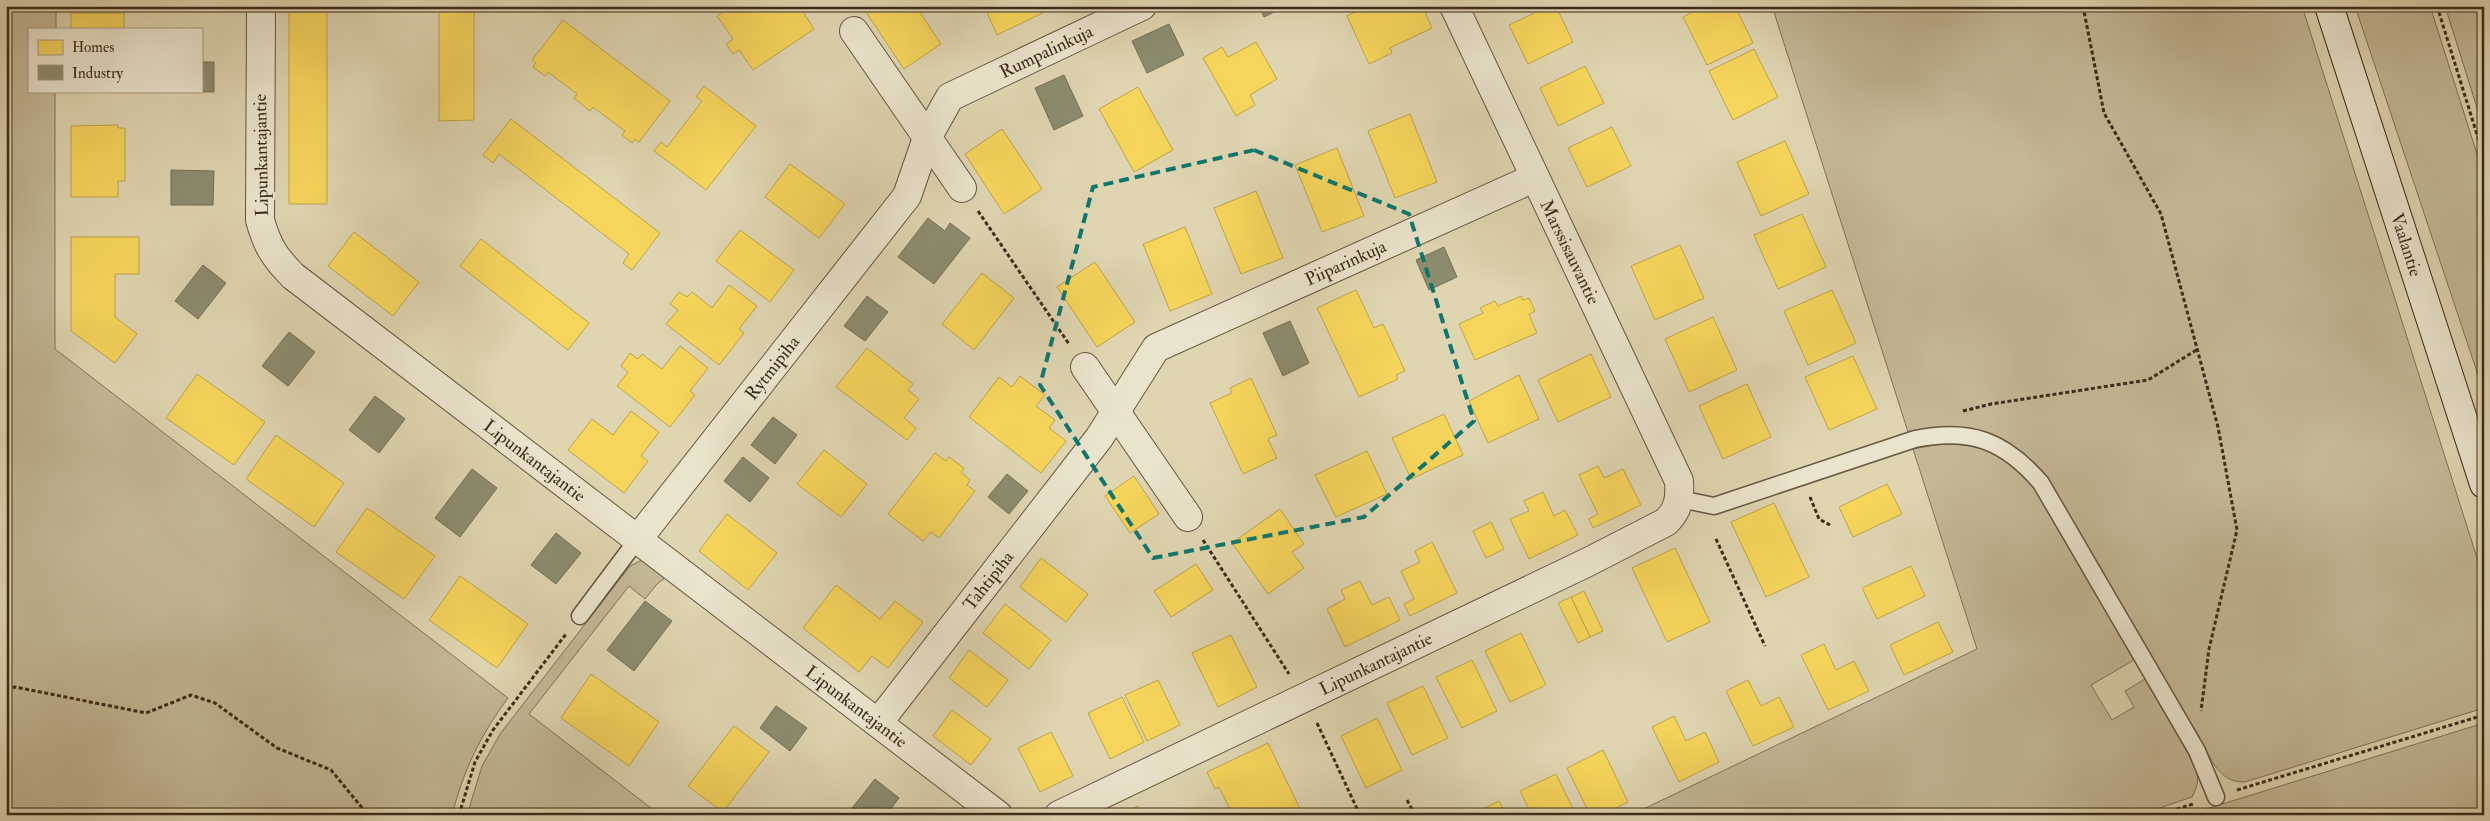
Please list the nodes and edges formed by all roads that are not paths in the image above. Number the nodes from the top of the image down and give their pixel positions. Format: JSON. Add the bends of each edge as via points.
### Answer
{"nodes":[{"id":1,"x":261,"y":6,"type":"edge"},
{"id":2,"x":1142,"y":6,"type":"edge"},
{"id":3,"x":1454,"y":6,"type":"edge"},
{"id":4,"x":2329,"y":6,"type":"edge"},
{"id":5,"x":854,"y":31,"type":"dead end"},
{"id":6,"x":950,"y":97,"type":"joint"},
{"id":7,"x":927,"y":138,"type":"junction"},
{"id":8,"x":1534,"y":178,"type":"junction"},
{"id":9,"x":962,"y":188,"type":"road end"},
{"id":10,"x":1156,"y":348,"type":"joint"},
{"id":11,"x":1085,"y":368,"type":"road end"},
{"id":12,"x":1116,"y":412,"type":"junction"},
{"id":13,"x":2484,"y":484,"type":"edge"},
{"id":14,"x":1680,"y":499,"type":"junction"},
{"id":15,"x":1188,"y":516,"type":"road end"},
{"id":16,"x":637,"y":540,"type":"junction"},
{"id":17,"x":580,"y":616,"type":"road end"},
{"id":18,"x":878,"y":723,"type":"junction"},
{"id":19,"x":2216,"y":797,"type":"road end"},
{"id":20,"x":998,"y":815,"type":"edge"},
{"id":21,"x":1059,"y":815,"type":"edge"}],
"edges":[{"from":1,"to":16,"type":"street","name":"Lipunkantajantie","via":[[260,220],[265,240],[276,259],[300,281]]},
{"from":2,"to":6,"type":"street","name":"Rumpalinkuja"},
{"from":3,"to":8,"type":"street","name":"Marssisauvantie"},
{"from":4,"to":13,"type":"street","name":"Vaalantie"},
{"from":5,"to":7,"type":"street"},
{"from":6,"to":7,"type":"street","name":"Rytmipiha"},
{"from":7,"to":9,"type":"street"},
{"from":7,"to":16,"type":"street","name":"Rytmipiha","via":[[907,196]]},
{"from":8,"to":10,"type":"street","name":"Piiparinkuja"},
{"from":8,"to":14,"type":"street","name":"Marssisauvantie","via":[[1679,481]]},
{"from":10,"to":12,"type":"street","name":"Tahtipiha"},
{"from":11,"to":12,"type":"street"},
{"from":12,"to":15,"type":"street"},
{"from":12,"to":18,"type":"street","name":"Tahtipiha"},
{"from":14,"to":19,"type":"lane","via":[[1714,506],[1916,439],[1941,434],[1963,434],[2005,450],[2026,465],[2041,482],[2197,751]]},
{"from":14,"to":21,"type":"street","name":"Lipunkantajantie","via":[[1676,512],[1666,522],[1572,570]]},
{"from":16,"to":17,"type":"lane"},
{"from":16,"to":18,"type":"street","name":"Lipunkantajantie"},
{"from":18,"to":20,"type":"street","name":"Lipunkantajantie"}]}
